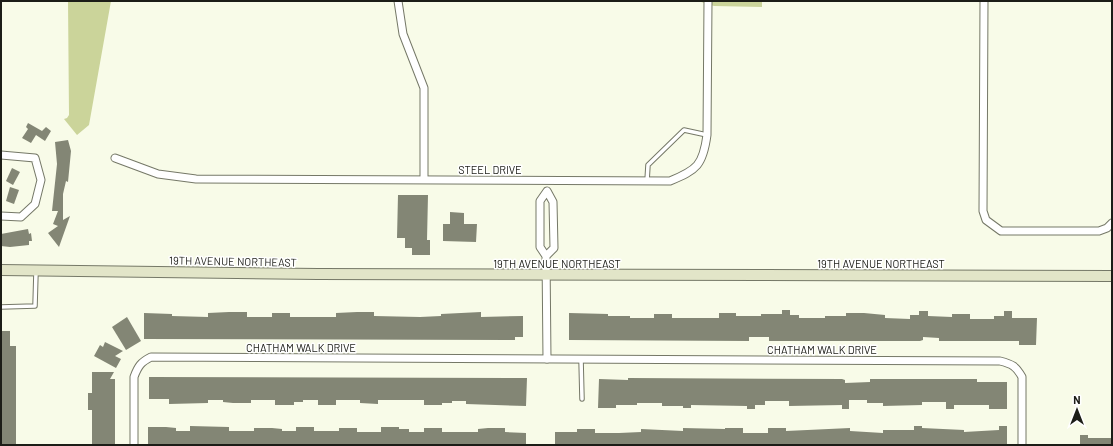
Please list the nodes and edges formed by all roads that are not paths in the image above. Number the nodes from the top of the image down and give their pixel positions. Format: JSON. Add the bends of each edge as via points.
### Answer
{"nodes":[{"id":1,"x":398,"y":1,"type":"edge"},
{"id":2,"x":708,"y":1,"type":"edge"},
{"id":3,"x":984,"y":1,"type":"edge"},
{"id":4,"x":707,"y":135,"type":"junction"},
{"id":5,"x":1,"y":156,"type":"edge"},
{"id":6,"x":114,"y":158,"type":"dead end"},
{"id":7,"x":424,"y":179,"type":"junction"},
{"id":8,"x":547,"y":180,"type":"junction"},
{"id":9,"x":647,"y":181,"type":"junction"},
{"id":10,"x":546,"y":191,"type":"junction"},
{"id":11,"x":1,"y":216,"type":"edge"},
{"id":12,"x":1112,"y":223,"type":"edge"},
{"id":13,"x":546,"y":256,"type":"junction"},
{"id":14,"x":1,"y":270,"type":"edge"},
{"id":15,"x":36,"y":271,"type":"junction"},
{"id":16,"x":546,"y":275,"type":"junction"},
{"id":17,"x":1112,"y":276,"type":"edge"},
{"id":18,"x":1,"y":307,"type":"edge"},
{"id":19,"x":547,"y":358,"type":"junction"},
{"id":20,"x":581,"y":359,"type":"junction"},
{"id":21,"x":582,"y":400,"type":"dead end"},
{"id":22,"x":134,"y":445,"type":"edge"},
{"id":23,"x":1022,"y":445,"type":"edge"}],
"edges":[{"from":1,"to":7,"type":"street","via":[[402,34],[424,88]]},
{"from":2,"to":4,"type":"street","name":"STEEL DRIVE"},
{"from":3,"to":12,"type":"street","via":[[983,211],[986,220],[1001,231],[1099,231]]},
{"from":4,"to":9,"type":"street","name":"STEEL DRIVE","via":[[704,156],[695,168],[670,181]]},
{"from":4,"to":9,"type":"lane","via":[[684,130],[648,165]]},
{"from":5,"to":11,"type":"street","via":[[35,158],[41,180],[35,204],[21,217]]},
{"from":6,"to":7,"type":"street","name":"STEEL DRIVE","via":[[158,174],[196,179]]},
{"from":7,"to":8,"type":"street","name":"STEEL DRIVE"},
{"from":8,"to":9,"type":"street","name":"STEEL DRIVE"},
{"from":8,"to":10,"type":"street"},
{"from":10,"to":13,"type":"street","via":[[540,201],[540,247]]},
{"from":10,"to":13,"type":"street","via":[[553,202],[554,248]]},
{"from":13,"to":16,"type":"street"},
{"from":14,"to":15,"type":"street","name":"19TH AVENUE NORTHEAST"},
{"from":15,"to":16,"type":"street","name":"19TH AVENUE NORTHEAST"},
{"from":15,"to":18,"type":"lane","via":[[35,306]]},
{"from":16,"to":17,"type":"street","name":"19TH AVENUE NORTHEAST"},
{"from":16,"to":19,"type":"street"},
{"from":19,"to":20,"type":"street","name":"CHATHAM WALK DRIVE"},
{"from":19,"to":22,"type":"street","name":"CHATHAM WALK DRIVE","via":[[151,357],[137,367],[134,377]]},
{"from":20,"to":21,"type":"lane"},
{"from":20,"to":23,"type":"street","name":"CHATHAM WALK DRIVE","via":[[1011,363],[1022,377]]}]}
